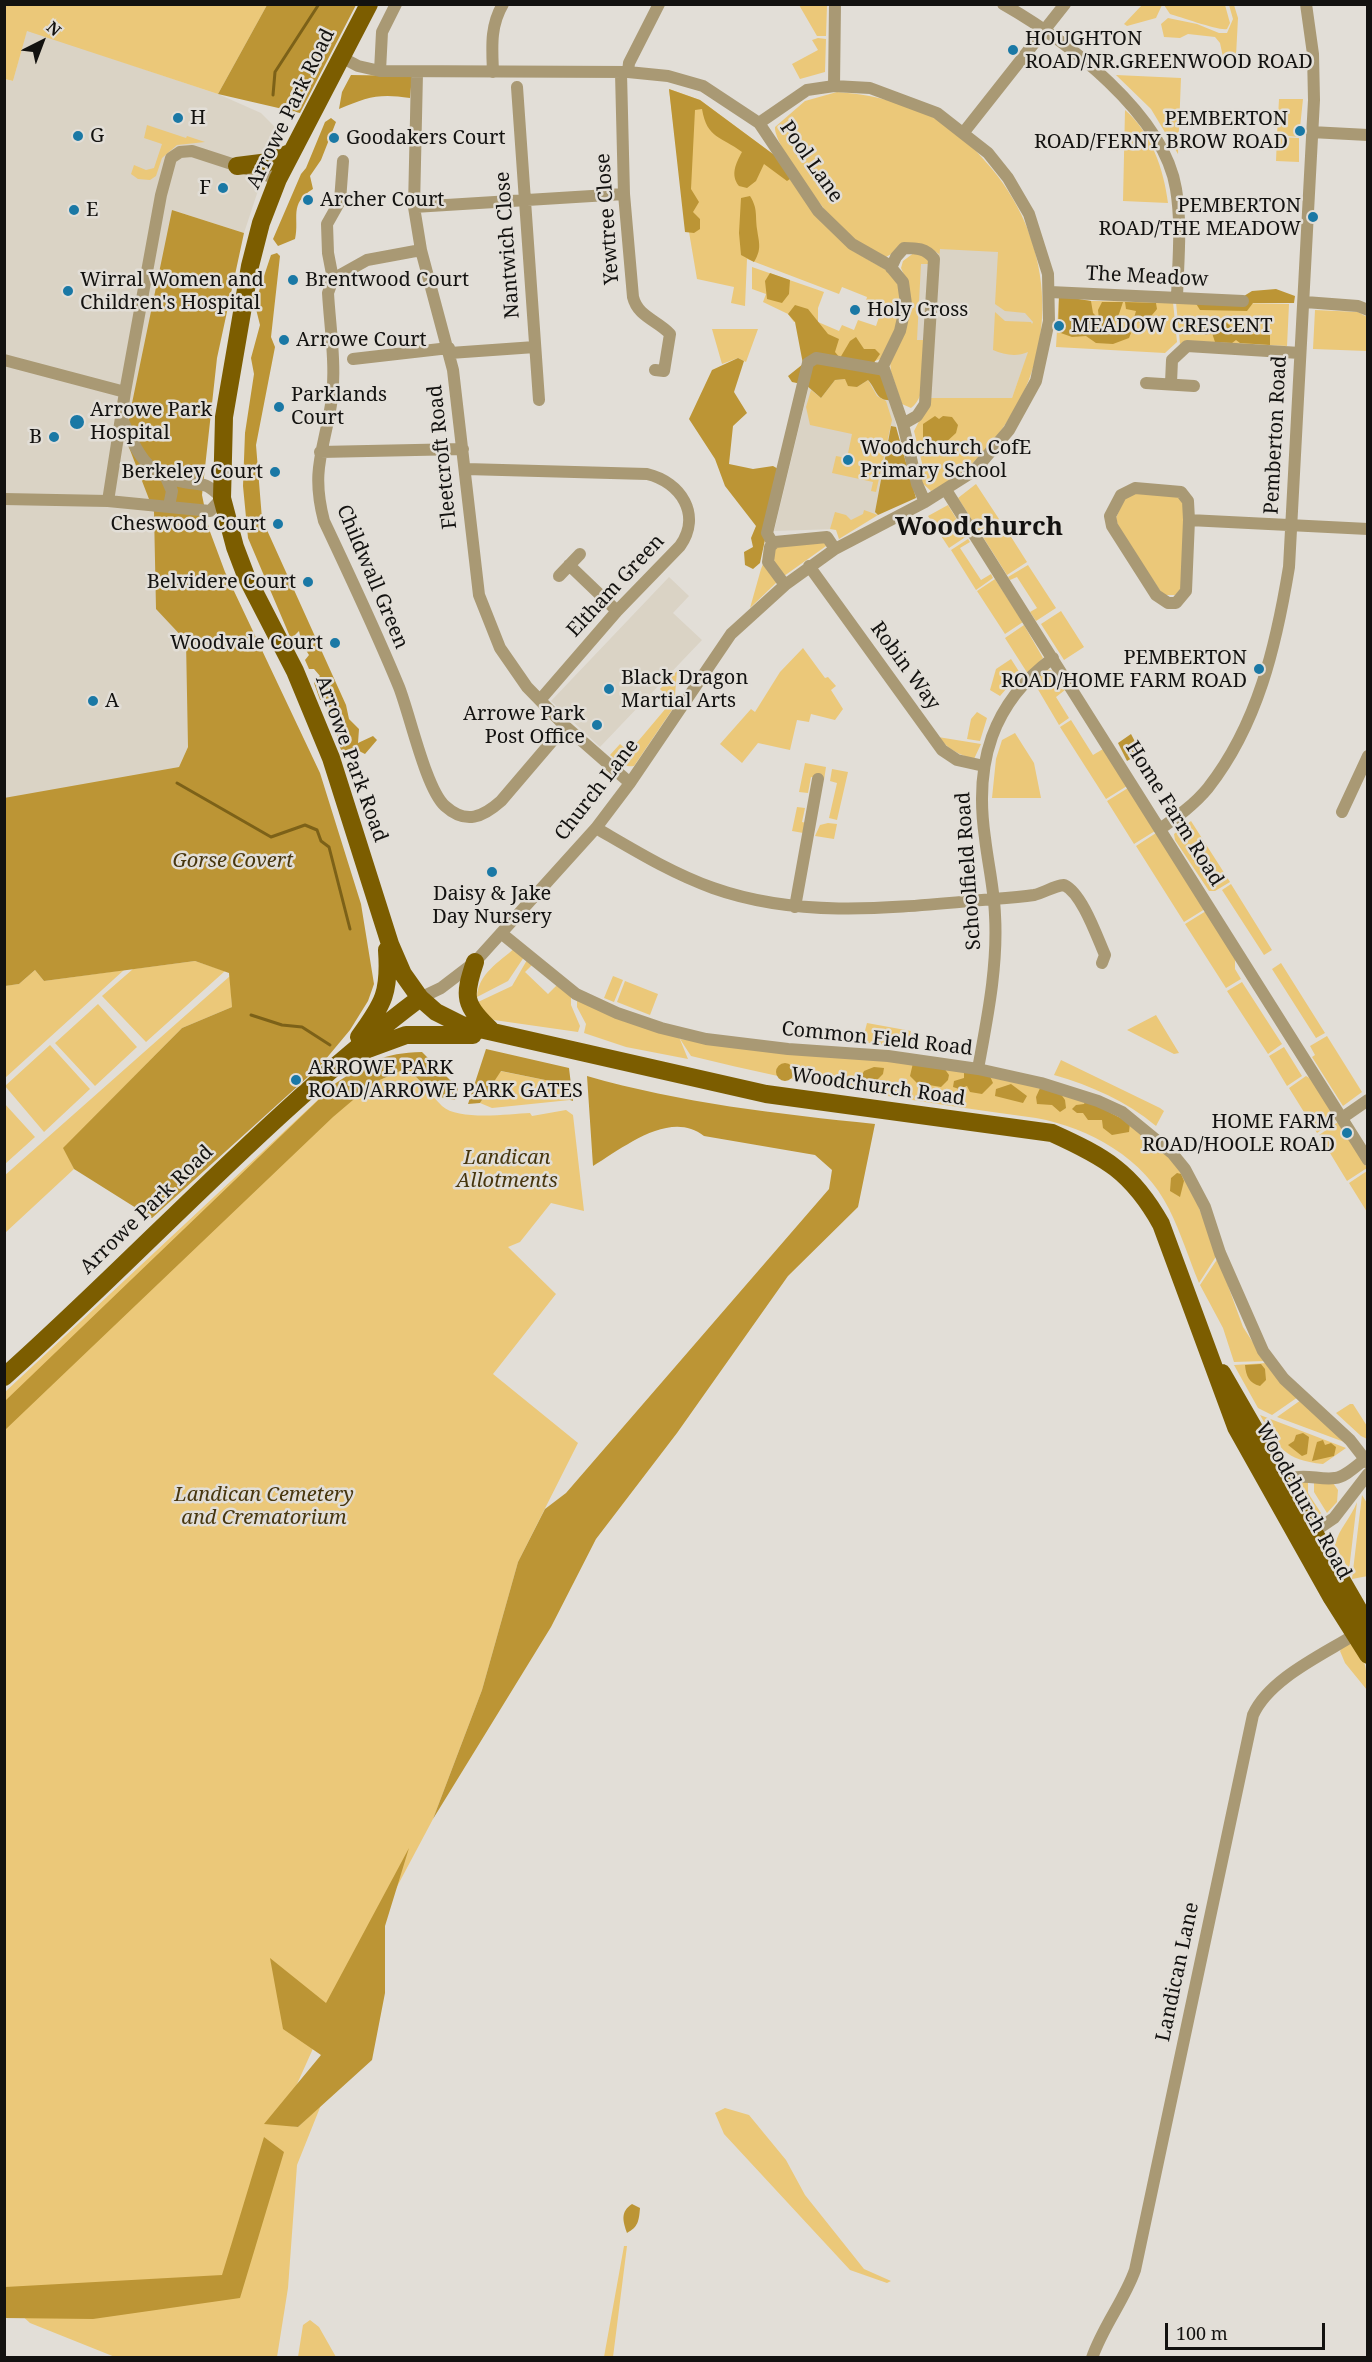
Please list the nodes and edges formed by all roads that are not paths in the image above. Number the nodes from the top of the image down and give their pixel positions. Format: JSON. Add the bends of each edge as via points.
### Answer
{"nodes":[{"id":1,"x":369,"y":4,"type":"edge"},
{"id":2,"x":396,"y":4,"type":"edge"},
{"id":3,"x":503,"y":4,"type":"edge"},
{"id":4,"x":659,"y":4,"type":"edge"},
{"id":5,"x":835,"y":4,"type":"edge"},
{"id":6,"x":1003,"y":4,"type":"edge"},
{"id":7,"x":1065,"y":4,"type":"edge"},
{"id":8,"x":1306,"y":4,"type":"edge"},
{"id":9,"x":1045,"y":31,"type":"junction"},
{"id":10,"x":341,"y":57,"type":"junction"},
{"id":11,"x":380,"y":71,"type":"junction"},
{"id":12,"x":493,"y":72,"type":"junction"},
{"id":13,"x":417,"y":73,"type":"junction"},
{"id":14,"x":625,"y":73,"type":"junction"},
{"id":15,"x":834,"y":86,"type":"junction"},
{"id":16,"x":517,"y":87,"type":"dead end"},
{"id":17,"x":759,"y":123,"type":"junction"},
{"id":18,"x":964,"y":132,"type":"junction"},
{"id":19,"x":1311,"y":132,"type":"junction"},
{"id":20,"x":1368,"y":135,"type":"edge"},
{"id":21,"x":292,"y":152,"type":"junction"},
{"id":22,"x":343,"y":161,"type":"dead end"},
{"id":23,"x":237,"y":166,"type":"junction"},
{"id":24,"x":278,"y":179,"type":"junction"},
{"id":25,"x":624,"y":194,"type":"junction"},
{"id":26,"x":524,"y":201,"type":"junction"},
{"id":27,"x":414,"y":207,"type":"junction"},
{"id":28,"x":421,"y":250,"type":"junction"},
{"id":29,"x":891,"y":268,"type":"junction"},
{"id":30,"x":333,"y":279,"type":"junction"},
{"id":31,"x":1050,"y":292,"type":"junction"},
{"id":32,"x":1177,"y":298,"type":"junction"},
{"id":33,"x":1243,"y":301,"type":"dead end"},
{"id":34,"x":1305,"y":302,"type":"junction"},
{"id":35,"x":1368,"y":310,"type":"edge"},
{"id":36,"x":535,"y":347,"type":"junction"},
{"id":37,"x":449,"y":350,"type":"junction"},
{"id":38,"x":1300,"y":353,"type":"junction"},
{"id":39,"x":353,"y":358,"type":"dead end"},
{"id":40,"x":4,"y":360,"type":"edge"},
{"id":41,"x":883,"y":366,"type":"junction"},
{"id":42,"x":660,"y":374,"type":"dead end"},
{"id":43,"x":1146,"y":383,"type":"dead end"},
{"id":44,"x":1171,"y":383,"type":"junction"},
{"id":45,"x":1194,"y":386,"type":"dead end"},
{"id":46,"x":125,"y":392,"type":"junction"},
{"id":47,"x":539,"y":400,"type":"dead end"},
{"id":48,"x":122,"y":420,"type":"junction"},
{"id":49,"x":903,"y":424,"type":"junction"},
{"id":50,"x":463,"y":450,"type":"junction"},
{"id":51,"x":320,"y":452,"type":"junction"},
{"id":52,"x":466,"y":469,"type":"junction"},
{"id":53,"x":165,"y":475,"type":"junction"},
{"id":54,"x":946,"y":490,"type":"junction"},
{"id":55,"x":222,"y":498,"type":"junction"},
{"id":56,"x":4,"y":499,"type":"edge"},
{"id":57,"x":108,"y":501,"type":"junction"},
{"id":58,"x":925,"y":502,"type":"junction"},
{"id":59,"x":169,"y":506,"type":"junction"},
{"id":60,"x":1189,"y":520,"type":"junction"},
{"id":61,"x":1292,"y":525,"type":"junction"},
{"id":62,"x":1368,"y":529,"type":"edge"},
{"id":63,"x":773,"y":544,"type":"junction"},
{"id":64,"x":835,"y":549,"type":"junction"},
{"id":65,"x":580,"y":554,"type":"dead end"},
{"id":66,"x":569,"y":565,"type":"junction"},
{"id":67,"x":809,"y":566,"type":"junction"},
{"id":68,"x":560,"y":576,"type":"dead end"},
{"id":69,"x":785,"y":585,"type":"junction"},
{"id":70,"x":617,"y":611,"type":"junction"},
{"id":71,"x":1053,"y":658,"type":"junction"},
{"id":72,"x":540,"y":700,"type":"junction"},
{"id":73,"x":565,"y":726,"type":"junction"},
{"id":74,"x":1368,"y":756,"type":"edge"},
{"id":75,"x":984,"y":766,"type":"junction"},
{"id":76,"x":818,"y":780,"type":"dead end"},
{"id":77,"x":630,"y":783,"type":"junction"},
{"id":78,"x":1342,"y":812,"type":"dead end"},
{"id":79,"x":596,"y":828,"type":"junction"},
{"id":80,"x":1160,"y":829,"type":"junction"},
{"id":81,"x":994,"y":899,"type":"junction"},
{"id":82,"x":795,"y":907,"type":"junction"},
{"id":83,"x":386,"y":933,"type":"junction"},
{"id":84,"x":501,"y":933,"type":"junction"},
{"id":85,"x":475,"y":962,"type":"junction"},
{"id":86,"x":1102,"y":963,"type":"dead end"},
{"id":87,"x":420,"y":998,"type":"junction"},
{"id":88,"x":492,"y":1031,"type":"junction"},
{"id":89,"x":545,"y":1043,"type":"junction"},
{"id":90,"x":344,"y":1058,"type":"junction"},
{"id":91,"x":978,"y":1069,"type":"junction"},
{"id":92,"x":1368,"y":1100,"type":"edge"},
{"id":93,"x":1342,"y":1118,"type":"junction"},
{"id":94,"x":1368,"y":1160,"type":"edge"},
{"id":95,"x":1214,"y":1362,"type":"junction"},
{"id":96,"x":4,"y":1377,"type":"edge"},
{"id":97,"x":1367,"y":1460,"type":"edge"},
{"id":98,"x":1368,"y":1474,"type":"edge"},
{"id":99,"x":1335,"y":1478,"type":"junction"},
{"id":100,"x":1284,"y":1483,"type":"junction"},
{"id":101,"x":1351,"y":1496,"type":"junction"},
{"id":102,"x":1312,"y":1533,"type":"junction"},
{"id":103,"x":1311,"y":1561,"type":"junction"},
{"id":104,"x":1363,"y":1634,"type":"edge"},
{"id":105,"x":1368,"y":1655,"type":"edge"},
{"id":106,"x":1092,"y":2358,"type":"edge"}],
"edges":[{"from":1,"to":10,"type":"main road","name":"Arrowe Park Road"},
{"from":2,"to":11,"type":"street","via":[[382,32]]},
{"from":3,"to":12,"type":"street","via":[[492,32]]},
{"from":4,"to":14,"type":"street"},
{"from":5,"to":15,"type":"street"},
{"from":6,"to":9,"type":"street"},
{"from":7,"to":9,"type":"street"},
{"from":8,"to":19,"type":"street","name":"Pemberton Road","via":[[1313,54]]},
{"from":9,"to":18,"type":"street"},
{"from":9,"to":32,"type":"street","via":[[1134,105],[1166,156],[1176,187],[1179,221]]},
{"from":10,"to":11,"type":"street","name":"Pool Lane"},
{"from":10,"to":21,"type":"main road","name":"Arrowe Park Road"},
{"from":11,"to":13,"type":"street","name":"Pool Lane"},
{"from":12,"to":13,"type":"street","name":"Pool Lane"},
{"from":12,"to":14,"type":"street","name":"Pool Lane"},
{"from":13,"to":27,"type":"street","name":"Fleetcroft Road"},
{"from":14,"to":17,"type":"street","name":"Pool Lane","via":[[668,76],[704,86]]},
{"from":14,"to":25,"type":"street","name":"Yewtree Close"},
{"from":15,"to":17,"type":"street","via":[[807,90]]},
{"from":15,"to":18,"type":"street","via":[[870,88],[902,98],[937,113]]},
{"from":16,"to":26,"type":"street","name":"Nantwich Close"},
{"from":17,"to":29,"type":"street","name":"Pool Lane","via":[[818,211],[852,244]]},
{"from":18,"to":31,"type":"street","via":[[1008,178],[1029,214],[1044,257]]},
{"from":19,"to":20,"type":"street"},
{"from":19,"to":34,"type":"street","name":"Pemberton Road"},
{"from":21,"to":23,"type":"main road","via":[[269,162]]},
{"from":21,"to":24,"type":"main road","name":"Arrowe Park Road"},
{"from":22,"to":30,"type":"street","name":"Childwall Green","via":[[340,201],[327,224]]},
{"from":23,"to":24,"type":"street"},
{"from":23,"to":46,"type":"street","via":[[192,151],[171,158]]},
{"from":24,"to":55,"type":"main road","name":"Arrowe Park Road","via":[[261,223],[236,338],[224,417]]},
{"from":25,"to":26,"type":"street"},
{"from":25,"to":42,"type":"street","name":"Yewtree Close","via":[[636,306],[670,334]]},
{"from":26,"to":27,"type":"street"},
{"from":26,"to":36,"type":"street","name":"Nantwich Close"},
{"from":27,"to":28,"type":"street","name":"Fleetcroft Road"},
{"from":28,"to":30,"type":"street","via":[[367,260]]},
{"from":28,"to":37,"type":"street","name":"Fleetcroft Road"},
{"from":29,"to":41,"type":"street","via":[[903,282],[906,304],[900,331]]},
{"from":29,"to":49,"type":"street","via":[[904,248],[927,251],[934,259],[925,404],[917,416]]},
{"from":30,"to":51,"type":"street","name":"Childwall Green","via":[[328,292],[332,398]]},
{"from":31,"to":32,"type":"street","name":"The Meadow"},
{"from":31,"to":54,"type":"street","via":[[1049,321],[1036,381],[992,453]]},
{"from":32,"to":33,"type":"street","name":"The Meadow"},
{"from":34,"to":35,"type":"street"},
{"from":34,"to":38,"type":"street","name":"Pemberton Road"},
{"from":36,"to":37,"type":"street"},
{"from":36,"to":47,"type":"street","name":"Nantwich Close"},
{"from":37,"to":39,"type":"street"},
{"from":37,"to":50,"type":"street","name":"Fleetcroft Road"},
{"from":38,"to":44,"type":"street","via":[[1187,346],[1172,360]]},
{"from":38,"to":61,"type":"street","name":"Pemberton Road"},
{"from":40,"to":46,"type":"street"},
{"from":41,"to":49,"type":"street"},
{"from":41,"to":63,"type":"street","via":[[861,368],[816,358],[808,363],[767,533]]},
{"from":43,"to":44,"type":"street"},
{"from":44,"to":45,"type":"street"},
{"from":46,"to":48,"type":"street"},
{"from":48,"to":53,"type":"street","via":[[138,455]]},
{"from":48,"to":57,"type":"street"},
{"from":49,"to":58,"type":"street"},
{"from":50,"to":51,"type":"street"},
{"from":50,"to":52,"type":"street","name":"Fleetcroft Road"},
{"from":51,"to":73,"type":"street","name":"Childwall Green","via":[[317,486],[324,521],[398,684],[432,786],[446,807],[478,818],[490,810]]},
{"from":52,"to":70,"type":"street","name":"Eltham Green","via":[[647,474],[677,489],[690,516],[689,534]]},
{"from":52,"to":72,"type":"street","name":"Fleetcroft Road","via":[[479,595],[500,648]]},
{"from":53,"to":55,"type":"street","via":[[182,482],[208,484]]},
{"from":53,"to":59,"type":"street","via":[[172,491]]},
{"from":54,"to":58,"type":"street","name":"Church Lane"},
{"from":54,"to":71,"type":"street","name":"Home Farm Road"},
{"from":55,"to":59,"type":"street","via":[[210,511]]},
{"from":55,"to":83,"type":"main road","name":"Arrowe Park Road","via":[[246,576],[296,671],[331,758]]},
{"from":56,"to":57,"type":"street"},
{"from":57,"to":59,"type":"street"},
{"from":58,"to":64,"type":"street","name":"Church Lane"},
{"from":60,"to":60,"type":"street","via":[[1186,591],[1176,603],[1168,603],[1156,595],[1112,526],[1110,516],[1125,491],[1175,490],[1188,501]]},
{"from":60,"to":61,"type":"street"},
{"from":61,"to":62,"type":"street"},
{"from":61,"to":80,"type":"street","name":"Pemberton Road","via":[[1278,636],[1263,686],[1241,734],[1208,789]]},
{"from":63,"to":64,"type":"street","via":[[784,539],[827,537]]},
{"from":63,"to":69,"type":"street","via":[[768,562]]},
{"from":64,"to":67,"type":"street","name":"Church Lane"},
{"from":65,"to":66,"type":"street"},
{"from":66,"to":68,"type":"street"},
{"from":66,"to":70,"type":"street"},
{"from":67,"to":69,"type":"street","name":"Church Lane"},
{"from":67,"to":75,"type":"street","name":"Robin Way","via":[[942,750],[957,760]]},
{"from":69,"to":77,"type":"street","name":"Church Lane","via":[[731,634]]},
{"from":70,"to":72,"type":"street","name":"Eltham Green"},
{"from":71,"to":75,"type":"street","name":"Schoolfield Road","via":[[1027,678],[1004,707]]},
{"from":71,"to":80,"type":"street","name":"Home Farm Road"},
{"from":72,"to":73,"type":"street","name":"Fleetcroft Road"},
{"from":73,"to":77,"type":"street","name":"Fleetcroft Road"},
{"from":74,"to":78,"type":"street"},
{"from":75,"to":81,"type":"street","name":"Schoolfield Road","via":[[982,817]]},
{"from":76,"to":82,"type":"street"},
{"from":77,"to":79,"type":"street","name":"Church Lane"},
{"from":79,"to":82,"type":"street","via":[[691,880],[742,897]]},
{"from":79,"to":84,"type":"street","name":"Church Lane"},
{"from":80,"to":93,"type":"street","name":"Home Farm Road"},
{"from":81,"to":82,"type":"street","via":[[903,906]]},
{"from":81,"to":86,"type":"street","via":[[1068,887],[1105,955]]},
{"from":81,"to":91,"type":"street","name":"Schoolfield Road","via":[[993,977]]},
{"from":83,"to":87,"type":"main road","name":"Arrowe Park Road","via":[[403,975]]},
{"from":83,"to":90,"type":"main road","via":[[389,978],[383,1003]]},
{"from":84,"to":85,"type":"street","name":"Church Lane"},
{"from":84,"to":91,"type":"street","name":"Common Field Road","via":[[576,993],[617,1013],[662,1028],[706,1039],[888,1056]]},
{"from":85,"to":87,"type":"street","name":"Church Lane"},
{"from":85,"to":88,"type":"main road","via":[[466,999],[471,1011]]},
{"from":87,"to":88,"type":"main road","name":"Woodchurch Road","via":[[436,1012],[462,1025]]},
{"from":87,"to":90,"type":"main road","name":"Arrowe Park Road"},
{"from":88,"to":89,"type":"main road","name":"Woodchurch Road"},
{"from":89,"to":90,"type":"main road","via":[[456,1033],[406,1035]]},
{"from":89,"to":95,"type":"main road","name":"Woodchurch Road","via":[[766,1094],[1052,1133],[1095,1152],[1122,1172],[1151,1205]]},
{"from":90,"to":96,"type":"main road","name":"Arrowe Park Road"},
{"from":91,"to":97,"type":"street","name":"Common Field Road","via":[[1098,1101],[1122,1112],[1172,1154],[1205,1207],[1228,1273],[1263,1352],[1284,1379]]},
{"from":92,"to":93,"type":"street"},
{"from":93,"to":94,"type":"street","name":"Home Farm Road"},
{"from":95,"to":100,"type":"main road","name":"Woodchurch Road"},
{"from":95,"to":103,"type":"main road","name":"Woodchurch Road","via":[[1236,1427]]},
{"from":97,"to":99,"type":"street"},
{"from":98,"to":101,"type":"street"},
{"from":99,"to":100,"type":"street","via":[[1305,1475]]},
{"from":99,"to":101,"type":"street"},
{"from":100,"to":102,"type":"main road","name":"Woodchurch Road"},
{"from":100,"to":103,"type":"street","via":[[1280,1490],[1282,1502]]},
{"from":101,"to":102,"type":"street","via":[[1334,1518]]},
{"from":102,"to":104,"type":"main road","name":"Woodchurch Road","via":[[1355,1605]]},
{"from":103,"to":104,"type":"main road","name":"Woodchurch Road"},
{"from":104,"to":105,"type":"main road","name":"Woodchurch Road"},
{"from":104,"to":106,"type":"street","name":"Landican Lane","via":[[1277,1685],[1253,1715],[1135,2270]]}]}
